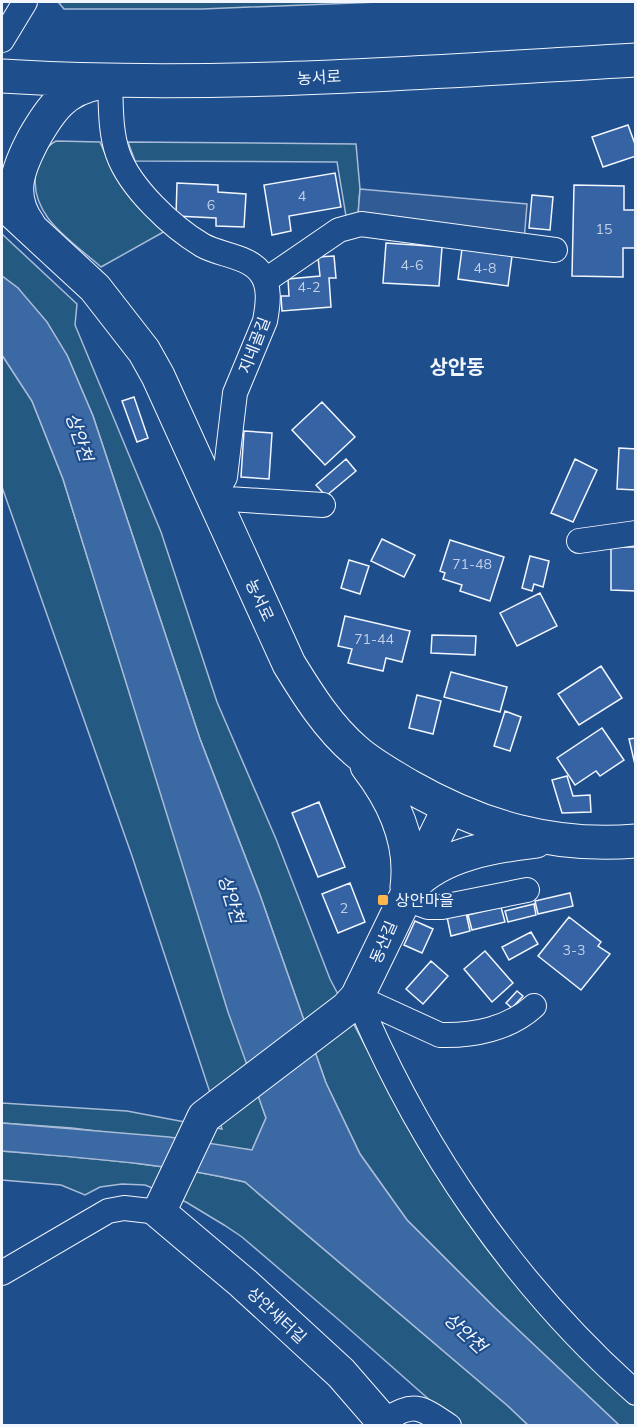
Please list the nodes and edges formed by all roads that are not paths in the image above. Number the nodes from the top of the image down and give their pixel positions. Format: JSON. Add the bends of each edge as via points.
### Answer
{"nodes":[{"id":1,"x":26,"y":2,"type":"edge"},
{"id":2,"x":2,"y":40,"type":"edge"},
{"id":3,"x":636,"y":60,"type":"edge"},
{"id":4,"x":2,"y":75,"type":"edge"},
{"id":5,"x":110,"y":81,"type":"junction"},
{"id":6,"x":4,"y":205,"type":"edge"},
{"id":7,"x":36,"y":233,"type":"junction"},
{"id":8,"x":555,"y":250,"type":"dead end"},
{"id":9,"x":266,"y":280,"type":"junction"},
{"id":10,"x":213,"y":498,"type":"junction"},
{"id":11,"x":323,"y":505,"type":"dead end"},
{"id":12,"x":636,"y":533,"type":"edge"},
{"id":13,"x":579,"y":542,"type":"dead end"},
{"id":14,"x":356,"y":751,"type":"junction"},
{"id":15,"x":449,"y":808,"type":"junction"},
{"id":16,"x":550,"y":840,"type":"junction"},
{"id":17,"x":636,"y":841,"type":"edge"},
{"id":18,"x":527,"y":890,"type":"dead end"},
{"id":19,"x":405,"y":895,"type":"junction"},
{"id":20,"x":352,"y":1003,"type":"junction"},
{"id":21,"x":534,"y":1006,"type":"dead end"},
{"id":22,"x":163,"y":1204,"type":"junction"},
{"id":23,"x":2,"y":1273,"type":"edge"},
{"id":24,"x":636,"y":1393,"type":"edge"},
{"id":25,"x":386,"y":1423,"type":"edge"},
{"id":26,"x":449,"y":1425,"type":"edge"}],
"edges":[{"from":1,"to":2,"type":"street"},
{"from":3,"to":5,"type":"street","name":"농서로","via":[[256,80]]},
{"from":4,"to":5,"type":"street","name":"농서로"},
{"from":5,"to":7,"type":"street","via":[[77,89],[56,104],[23,160],[15,183],[16,196]]},
{"from":5,"to":9,"type":"street","via":[[118,156],[148,198],[170,222],[203,245],[250,264]]},
{"from":6,"to":7,"type":"street","name":"농서로"},
{"from":7,"to":10,"type":"street","name":"농서로","via":[[95,288],[144,351]]},
{"from":8,"to":9,"type":"street","via":[[361,224],[339,230]]},
{"from":9,"to":10,"type":"street","name":"지네골길","via":[[265,321],[235,393],[225,477]]},
{"from":10,"to":11,"type":"street"},
{"from":10,"to":14,"type":"street","name":"농서로","via":[[289,664],[314,703]]},
{"from":12,"to":13,"type":"street"},
{"from":14,"to":15,"type":"street","name":"농서로"},
{"from":14,"to":19,"type":"street","via":[[386,792],[403,828],[409,860]]},
{"from":15,"to":16,"type":"street","name":"농서로"},
{"from":15,"to":19,"type":"street","name":"동산길"},
{"from":16,"to":17,"type":"street","name":"농서로"},
{"from":16,"to":19,"type":"street","via":[[487,850],[443,863],[430,870]]},
{"from":18,"to":19,"type":"street","via":[[442,907],[428,907]]},
{"from":19,"to":20,"type":"street","name":"동산길"},
{"from":20,"to":21,"type":"street","via":[[440,1035],[505,1026],[519,1020]]},
{"from":20,"to":22,"type":"street","via":[[207,1117]]},
{"from":20,"to":24,"type":"street","via":[[466,1200],[549,1308],[588,1351]]},
{"from":22,"to":23,"type":"street","via":[[108,1211]]},
{"from":22,"to":25,"type":"street","name":"상안새터길","via":[[341,1373]]},
{"from":25,"to":26,"type":"street","via":[[406,1408],[419,1407]]}]}
